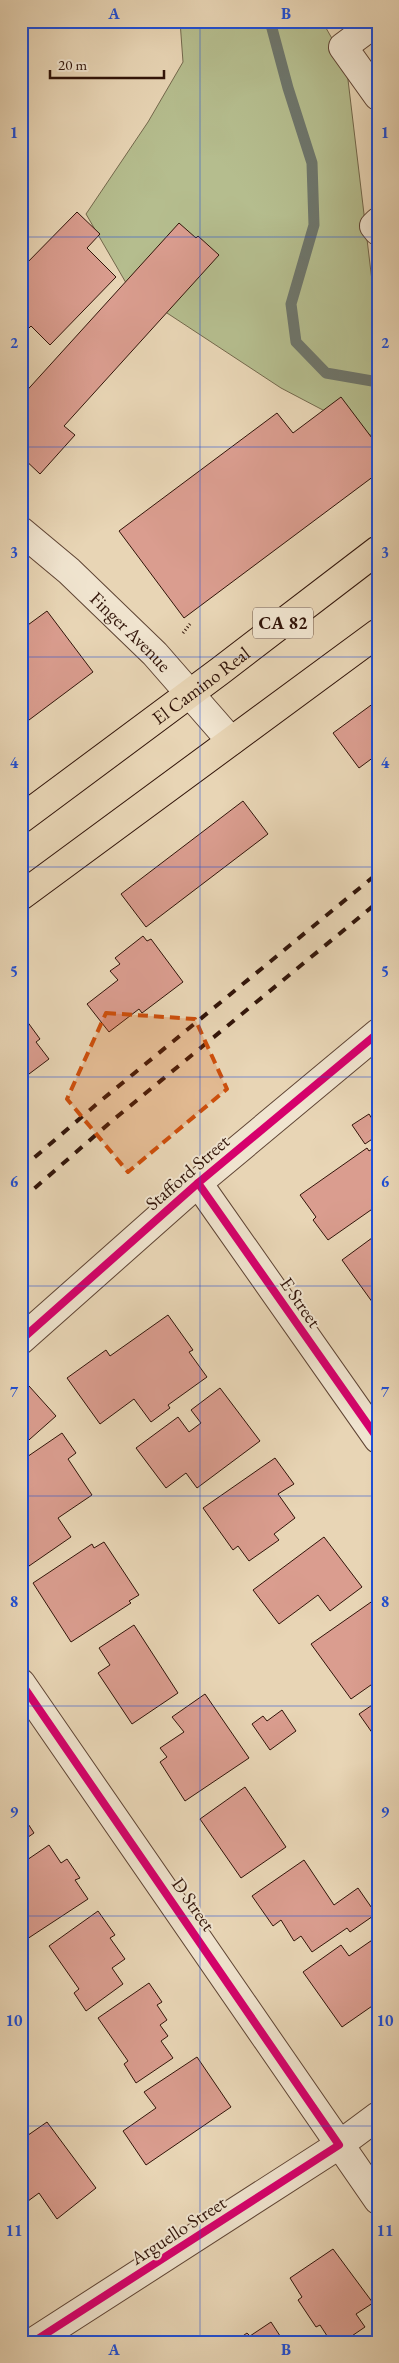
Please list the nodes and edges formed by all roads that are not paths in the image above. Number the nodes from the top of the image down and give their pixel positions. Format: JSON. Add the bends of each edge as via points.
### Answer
{"nodes":[{"id":1,"x":378,"y":21,"type":"edge"},
{"id":2,"x":378,"y":96,"type":"edge"},
{"id":3,"x":378,"y":222,"type":"edge"},
{"id":4,"x":378,"y":231,"type":"edge"},
{"id":5,"x":21,"y":531,"type":"edge"},
{"id":6,"x":378,"y":550,"type":"edge"},
{"id":7,"x":378,"y":632,"type":"edge"},
{"id":8,"x":189,"y":695,"type":"junction"},
{"id":9,"x":231,"y":741,"type":"junction"},
{"id":10,"x":21,"y":819,"type":"edge"},
{"id":11,"x":21,"y":896,"type":"edge"},
{"id":12,"x":378,"y":1033,"type":"edge"},
{"id":13,"x":198,"y":1183,"type":"junction"},
{"id":14,"x":21,"y":1340,"type":"edge"},
{"id":15,"x":378,"y":1439,"type":"edge"},
{"id":16,"x":21,"y":1683,"type":"edge"},
{"id":17,"x":378,"y":2116,"type":"edge"},
{"id":18,"x":340,"y":2145,"type":"junction"},
{"id":19,"x":378,"y":2200,"type":"edge"},
{"id":20,"x":33,"y":2342,"type":"edge"}],
"edges":[{"from":1,"to":2,"type":"street","via":[[343,47]]},
{"from":3,"to":4,"type":"street","via":[[374,226]]},
{"from":5,"to":8,"type":"street","name":"Finger Avenue","via":[[155,654]]},
{"from":6,"to":8,"type":"main road","name":"El Camino Real","number":"CA 82"},
{"from":7,"to":9,"type":"main road"},
{"from":8,"to":9,"type":"street","name":"Finger Avenue"},
{"from":8,"to":10,"type":"main road","name":"El Camino Real","number":"CA 82"},
{"from":9,"to":11,"type":"main road"},
{"from":12,"to":13,"type":"street","name":"Stafford Street"},
{"from":13,"to":14,"type":"street","name":"Stafford Street"},
{"from":13,"to":15,"type":"street","name":"E Street"},
{"from":16,"to":18,"type":"street","name":"D Street"},
{"from":17,"to":18,"type":"street","name":"Arguello Street"},
{"from":18,"to":19,"type":"street","name":"D Street"},
{"from":18,"to":20,"type":"street","name":"Arguello Street"}]}
